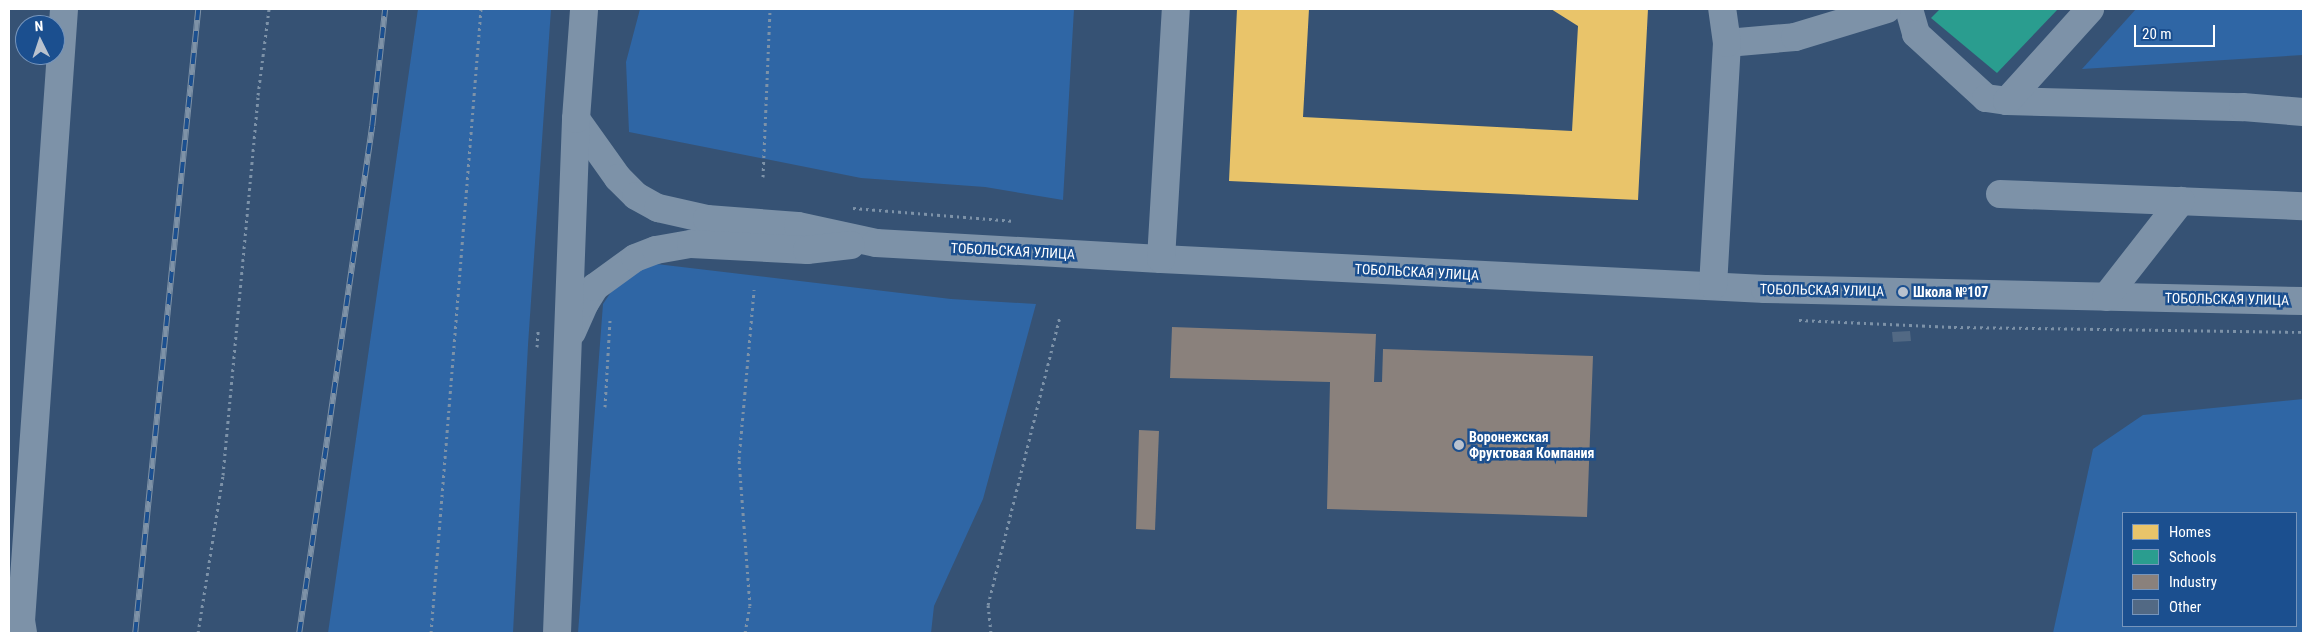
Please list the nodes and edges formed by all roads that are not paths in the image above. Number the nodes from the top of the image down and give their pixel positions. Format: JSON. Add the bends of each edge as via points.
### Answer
{"nodes":[{"id":1,"x":64,"y":9,"type":"edge"},
{"id":2,"x":584,"y":9,"type":"edge"},
{"id":3,"x":1176,"y":9,"type":"edge"},
{"id":4,"x":1722,"y":9,"type":"edge"},
{"id":5,"x":1887,"y":9,"type":"edge"},
{"id":6,"x":1909,"y":9,"type":"edge"},
{"id":7,"x":2090,"y":9,"type":"edge"},
{"id":8,"x":1727,"y":43,"type":"junction"},
{"id":9,"x":2007,"y":101,"type":"junction"},
{"id":10,"x":2303,"y":112,"type":"edge"},
{"id":11,"x":576,"y":119,"type":"junction"},
{"id":12,"x":2000,"y":194,"type":"dead end"},
{"id":13,"x":2182,"y":201,"type":"junction"},
{"id":14,"x":2303,"y":206,"type":"edge"},
{"id":15,"x":876,"y":243,"type":"junction"},
{"id":16,"x":1162,"y":259,"type":"junction"},
{"id":17,"x":1713,"y":286,"type":"junction"},
{"id":18,"x":2106,"y":297,"type":"junction"},
{"id":19,"x":2303,"y":301,"type":"edge"},
{"id":20,"x":567,"y":350,"type":"junction"},
{"id":21,"x":23,"y":633,"type":"edge"},
{"id":22,"x":557,"y":633,"type":"edge"}],
"edges":[{"from":1,"to":21,"type":"street","via":[[21,621]]},
{"from":2,"to":11,"type":"street"},
{"from":3,"to":16,"type":"street"},
{"from":4,"to":8,"type":"street"},
{"from":5,"to":8,"type":"street","via":[[1795,37]]},
{"from":6,"to":9,"type":"street","via":[[1916,34],[1986,98]]},
{"from":7,"to":9,"type":"street"},
{"from":8,"to":17,"type":"street"},
{"from":9,"to":10,"type":"street","via":[[2243,107]]},
{"from":11,"to":15,"type":"street","name":"ТОБОЛЬСКАЯ УЛИЦА","via":[[618,178],[636,196],[658,208],[707,219],[798,226]]},
{"from":11,"to":20,"type":"street"},
{"from":12,"to":13,"type":"street"},
{"from":13,"to":14,"type":"street"},
{"from":13,"to":18,"type":"street"},
{"from":15,"to":16,"type":"street","name":"ТОБОЛЬСКАЯ УЛИЦА"},
{"from":15,"to":20,"type":"street","via":[[807,250],[691,244],[656,250],[635,258],[595,287],[574,325]]},
{"from":16,"to":17,"type":"street","name":"ТОБОЛЬСКАЯ УЛИЦА"},
{"from":17,"to":18,"type":"street","name":"ТОБОЛЬСКАЯ УЛИЦА"},
{"from":18,"to":19,"type":"street","name":"ТОБОЛЬСКАЯ УЛИЦА"},
{"from":20,"to":22,"type":"street"}]}
